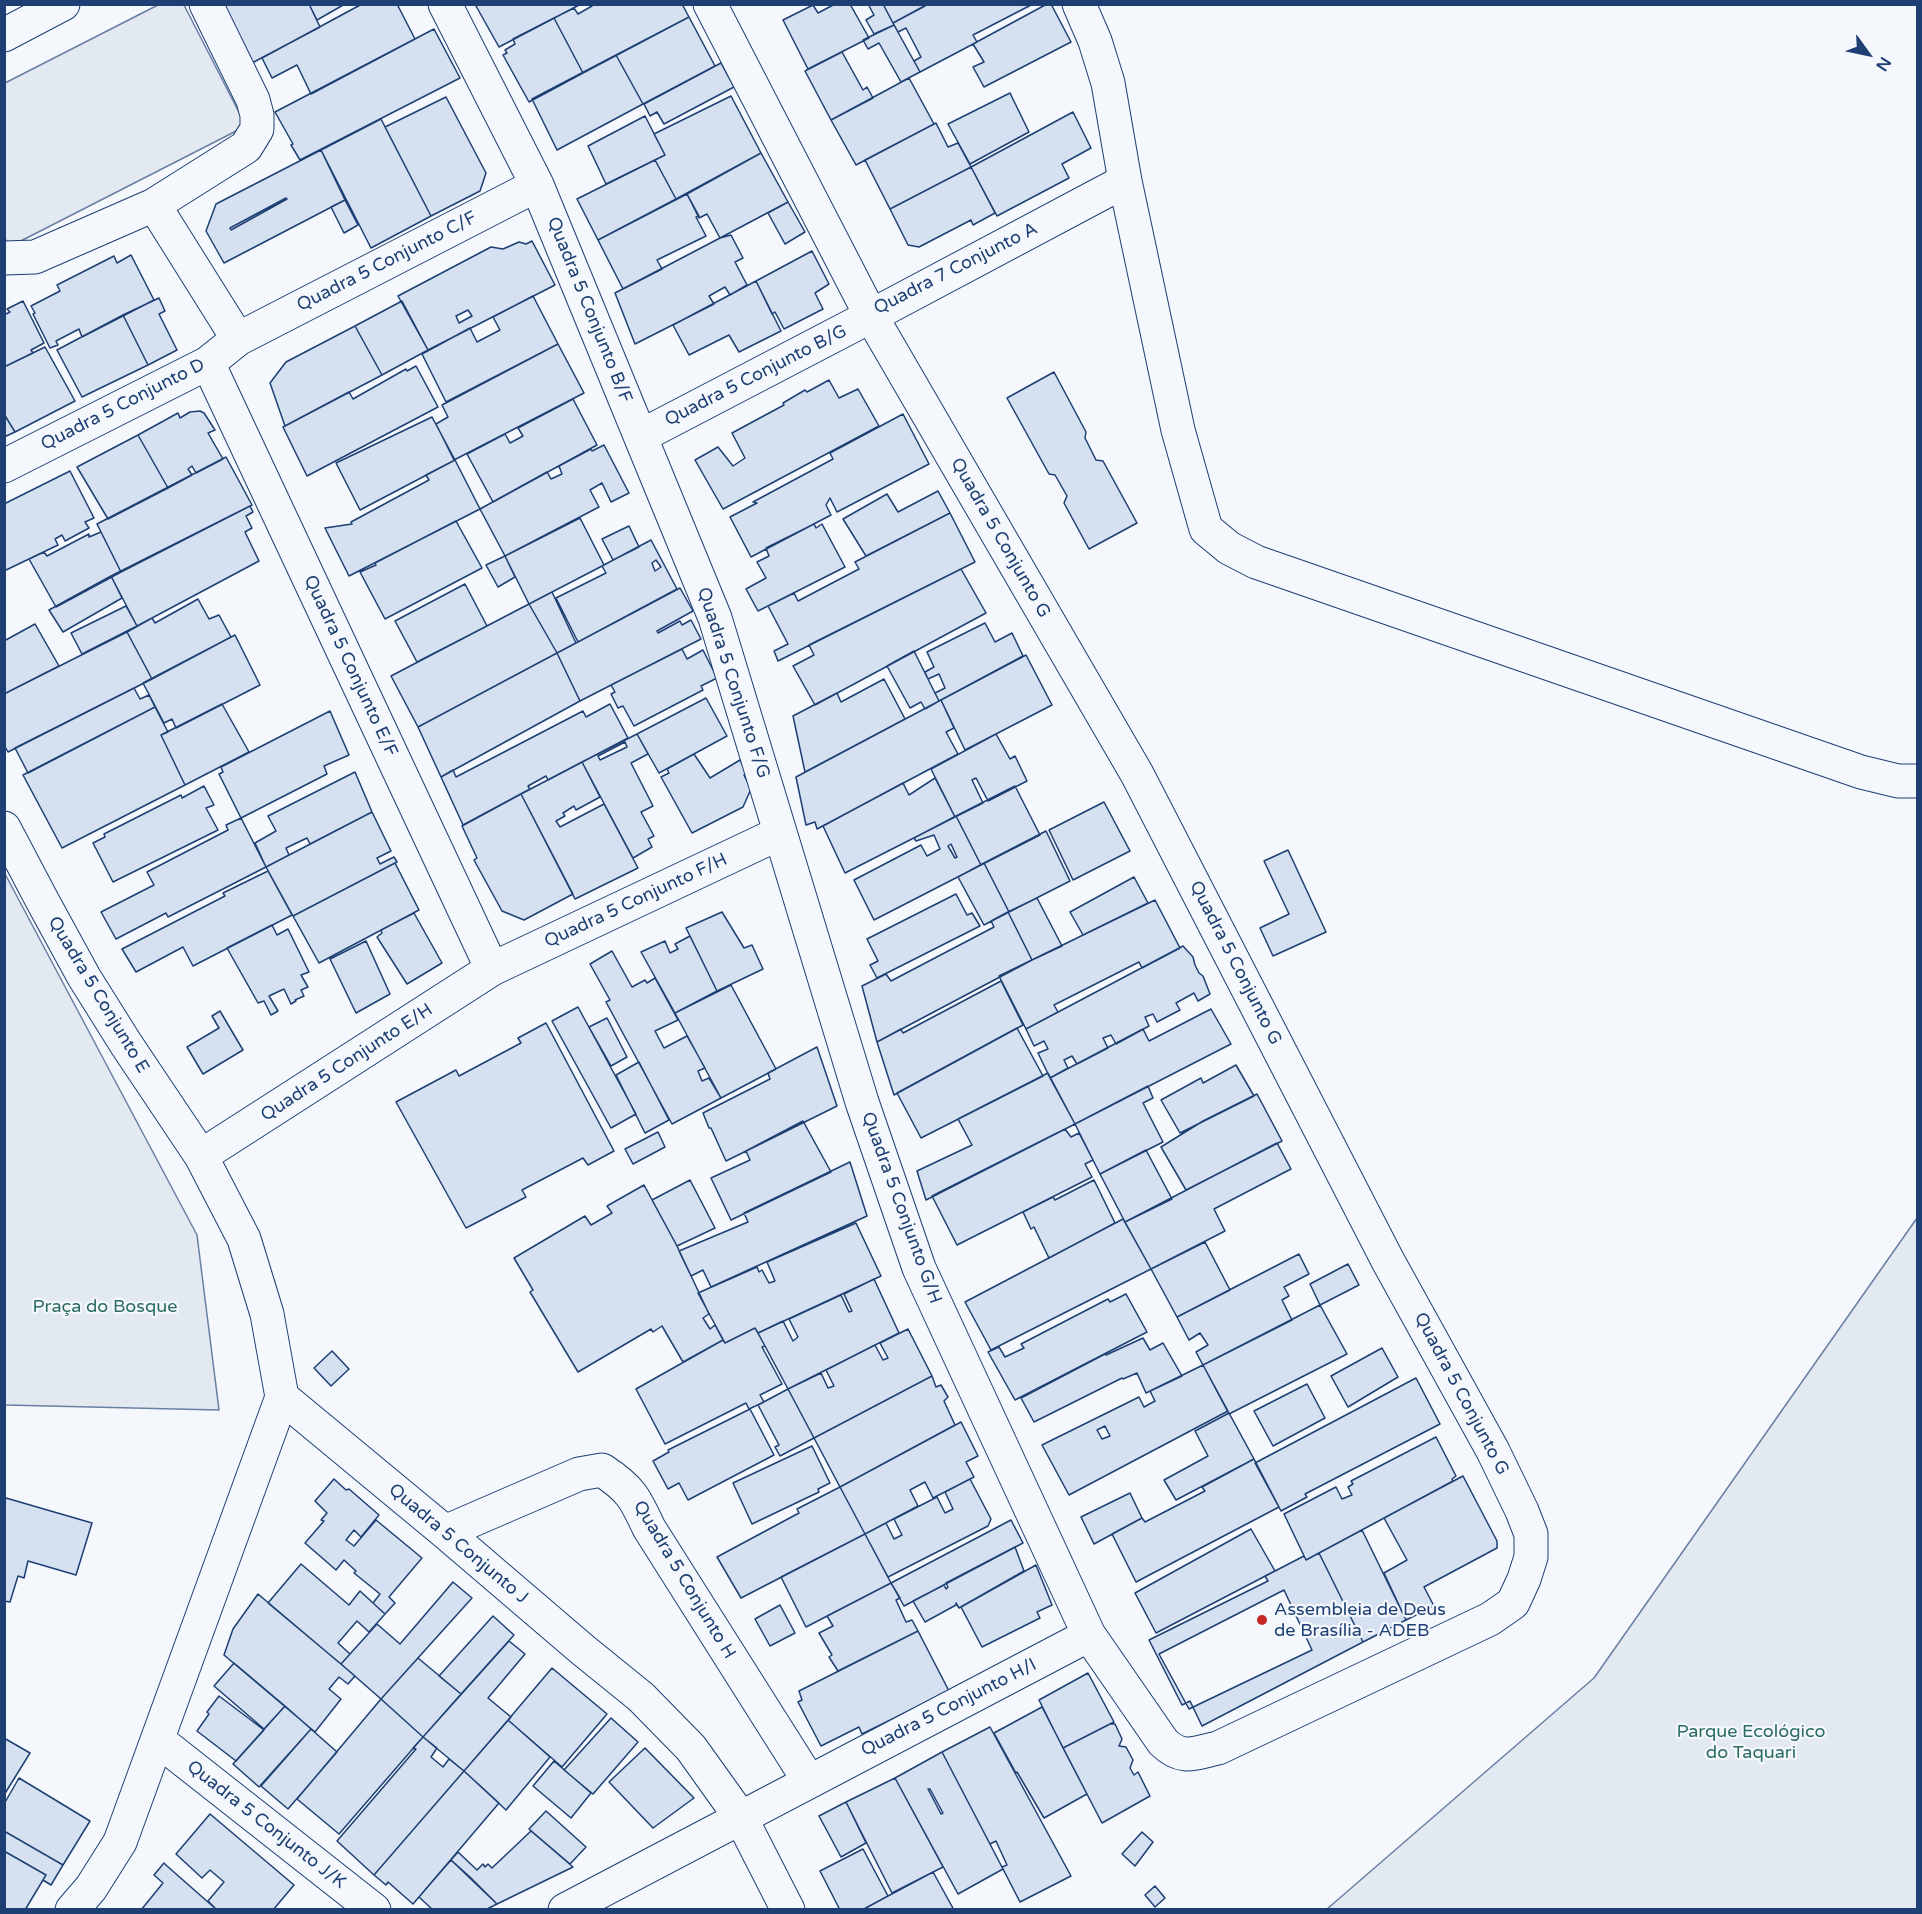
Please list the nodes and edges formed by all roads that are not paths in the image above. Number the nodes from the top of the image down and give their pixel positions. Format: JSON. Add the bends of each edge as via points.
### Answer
{"nodes":[{"id":1,"x":63,"y":4,"type":"edge"},
{"id":2,"x":206,"y":4,"type":"edge"},
{"id":3,"x":446,"y":4,"type":"edge"},
{"id":4,"x":710,"y":4,"type":"edge"},
{"id":5,"x":1079,"y":4,"type":"edge"},
{"id":6,"x":4,"y":35,"type":"edge"},
{"id":7,"x":1125,"y":180,"type":"junction"},
{"id":8,"x":537,"y":184,"type":"junction"},
{"id":9,"x":154,"y":205,"type":"junction"},
{"id":10,"x":4,"y":258,"type":"edge"},
{"id":11,"x":871,"y":316,"type":"junction"},
{"id":12,"x":238,"y":339,"type":"junction"},
{"id":13,"x":208,"y":363,"type":"junction"},
{"id":14,"x":641,"y":436,"type":"junction"},
{"id":15,"x":4,"y":466,"type":"edge"},
{"id":16,"x":1917,"y":781,"type":"edge"},
{"id":17,"x":4,"y":828,"type":"edge"},
{"id":18,"x":780,"y":833,"type":"junction"},
{"id":19,"x":492,"y":969,"type":"junction"},
{"id":20,"x":201,"y":1156,"type":"junction"},
{"id":21,"x":282,"y":1396,"type":"junction"},
{"id":22,"x":445,"y":1532,"type":"junction"},
{"id":23,"x":1089,"y":1635,"type":"junction"},
{"id":24,"x":158,"y":1740,"type":"junction"},
{"id":25,"x":1218,"y":1748,"type":"joint"},
{"id":26,"x":809,"y":1781,"type":"junction"},
{"id":27,"x":741,"y":1818,"type":"junction"},
{"id":28,"x":72,"y":1910,"type":"edge"},
{"id":29,"x":374,"y":1910,"type":"edge"},
{"id":30,"x":565,"y":1910,"type":"edge"},
{"id":31,"x":788,"y":1910,"type":"edge"}],
"edges":[{"from":1,"to":6,"type":"street"},
{"from":2,"to":9,"type":"street","via":[[253,100],[257,129],[246,147]]},
{"from":3,"to":8,"type":"street","name":"Quadra 5 Conjunto B/F"},
{"from":4,"to":11,"type":"street","name":"Quadra 7 Conjunto A"},
{"from":5,"to":7,"type":"street","via":[[1108,83]]},
{"from":7,"to":11,"type":"street","name":"Quadra 7 Conjunto A"},
{"from":7,"to":16,"type":"street","via":[[1179,430],[1206,529],[1229,548],[1256,562],[1861,772],[1898,782]]},
{"from":8,"to":12,"type":"street","name":"Quadra 5 Conjunto C/F"},
{"from":8,"to":14,"type":"street","name":"Quadra 5 Conjunto B/F"},
{"from":9,"to":10,"type":"street","via":[[35,257]]},
{"from":9,"to":12,"type":"street"},
{"from":11,"to":14,"type":"street","name":"Quadra 5 Conjunto B/G"},
{"from":11,"to":25,"type":"street","name":"Quadra 5 Conjunto G","via":[[1137,774],[1388,1261],[1488,1442],[1531,1534],[1531,1557],[1524,1579],[1512,1603],[1490,1619]]},
{"from":12,"to":13,"type":"street","name":"Quadra 5 Conjunto D"},
{"from":13,"to":15,"type":"street","name":"Quadra 5 Conjunto D"},
{"from":13,"to":19,"type":"street","name":"Quadra 5 Conjunto E/F"},
{"from":14,"to":18,"type":"street","name":"Quadra 5 Conjunto F/G","via":[[715,618]]},
{"from":17,"to":20,"type":"street","name":"Quadra 5 Conjunto E","via":[[84,977]]},
{"from":18,"to":19,"type":"street","name":"Quadra 5 Conjunto F/H"},
{"from":18,"to":23,"type":"street","name":"Quadra 5 Conjunto G/H","via":[[862,1102],[919,1268]]},
{"from":19,"to":20,"type":"street","name":"Quadra 5 Conjunto E/H"},
{"from":20,"to":21,"type":"street","name":"Quadra 5 Conjunto E","via":[[244,1239],[267,1314]]},
{"from":21,"to":22,"type":"street","name":"Quadra 5 Conjunto J"},
{"from":21,"to":24,"type":"street"},
{"from":22,"to":26,"type":"street","name":"Quadra 5 Conjunto H","via":[[579,1474],[602,1470],[617,1480],[634,1496],[650,1528]]},
{"from":22,"to":27,"type":"street","name":"Quadra 5 Conjunto J","via":[[641,1697],[691,1748]]},
{"from":23,"to":25,"type":"street","name":"Quadra 5 Conjunto G/H","via":[[1172,1751],[1186,1755]]},
{"from":23,"to":26,"type":"street","name":"Quadra 5 Conjunto H/I"},
{"from":24,"to":28,"type":"street","via":[[120,1842]]},
{"from":24,"to":29,"type":"street","name":"Quadra 5 Conjunto J/K"},
{"from":26,"to":27,"type":"street","name":"Quadra 5 Conjunto H/I"},
{"from":27,"to":30,"type":"street"},
{"from":27,"to":31,"type":"street","name":"Quadra 5 Conjunto J"}]}
